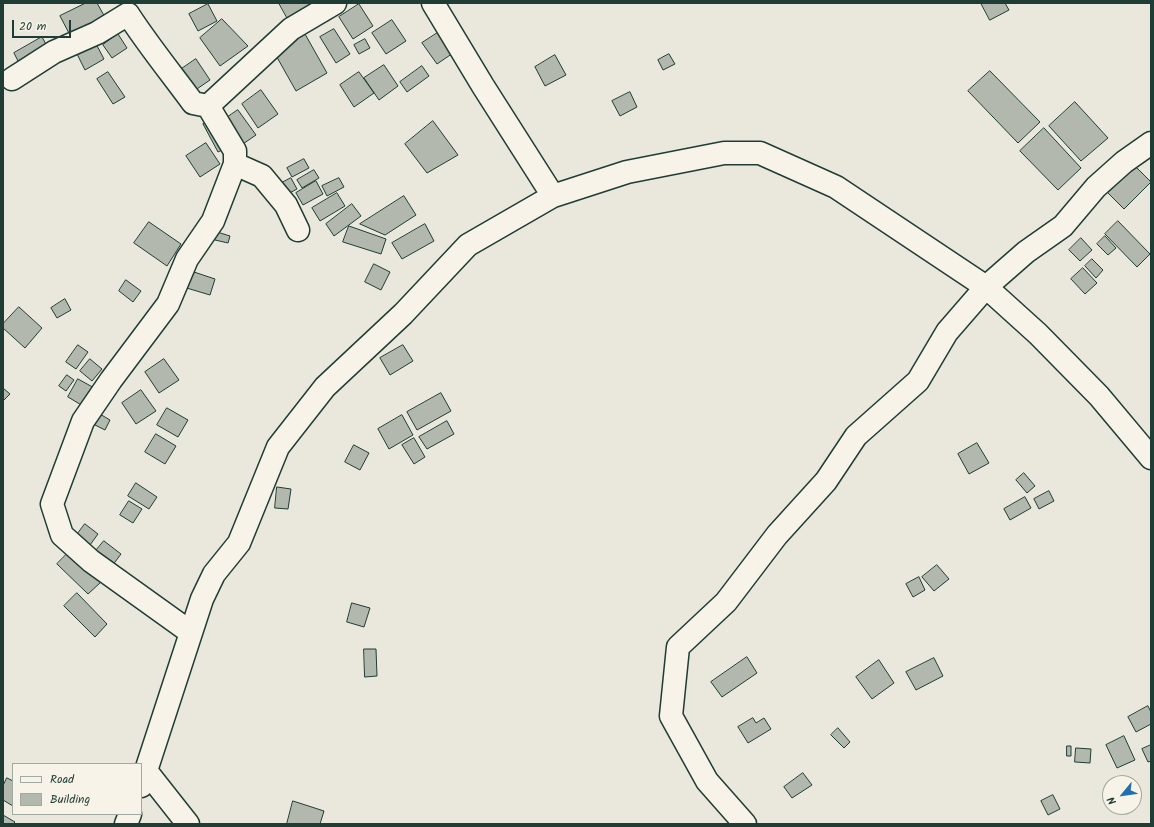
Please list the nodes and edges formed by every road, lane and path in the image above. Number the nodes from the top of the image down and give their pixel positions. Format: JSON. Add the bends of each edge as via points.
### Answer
{"nodes":[{"id":1,"x":335,"y":3,"type":"edge"},
{"id":2,"x":433,"y":3,"type":"edge"},
{"id":3,"x":12,"y":79,"type":"dead end"},
{"id":4,"x":208,"y":106,"type":"junction"},
{"id":5,"x":1151,"y":143,"type":"edge"},
{"id":6,"x":235,"y":164,"type":"junction"},
{"id":7,"x":553,"y":196,"type":"junction"},
{"id":8,"x":298,"y":230,"type":"dead end"},
{"id":9,"x":986,"y":287,"type":"junction"},
{"id":10,"x":1151,"y":458,"type":"edge"},
{"id":11,"x":190,"y":632,"type":"junction"},
{"id":12,"x":144,"y":779,"type":"edge"},
{"id":13,"x":188,"y":824,"type":"edge"},
{"id":14,"x":745,"y":824,"type":"edge"}],
"edges":[{"from":1,"to":4,"type":"street","via":[[291,29]]},
{"from":2,"to":7,"type":"street"},
{"from":3,"to":4,"type":"street","via":[[54,52],[97,33],[128,14],[193,103]]},
{"from":4,"to":6,"type":"street","via":[[235,151]]},
{"from":5,"to":9,"type":"street","via":[[1124,162],[1096,187],[1063,226],[1026,252]]},
{"from":6,"to":8,"type":"street","via":[[262,176],[286,205]]},
{"from":6,"to":11,"type":"street","via":[[213,221],[187,259],[168,304],[82,421],[52,504],[62,535],[91,561]]},
{"from":7,"to":9,"type":"street","via":[[627,172],[724,153],[760,153],[836,188]]},
{"from":7,"to":11,"type":"street","via":[[468,245],[403,314],[325,387],[278,447],[239,543],[214,574]]},
{"from":9,"to":10,"type":"street","via":[[1038,334],[1099,396]]},
{"from":9,"to":14,"type":"street","via":[[947,332],[918,381],[856,436],[826,481],[777,534],[726,602],[678,647],[672,716],[707,780]]},
{"from":11,"to":12,"type":"street"},
{"from":12,"to":13,"type":"street"}]}
